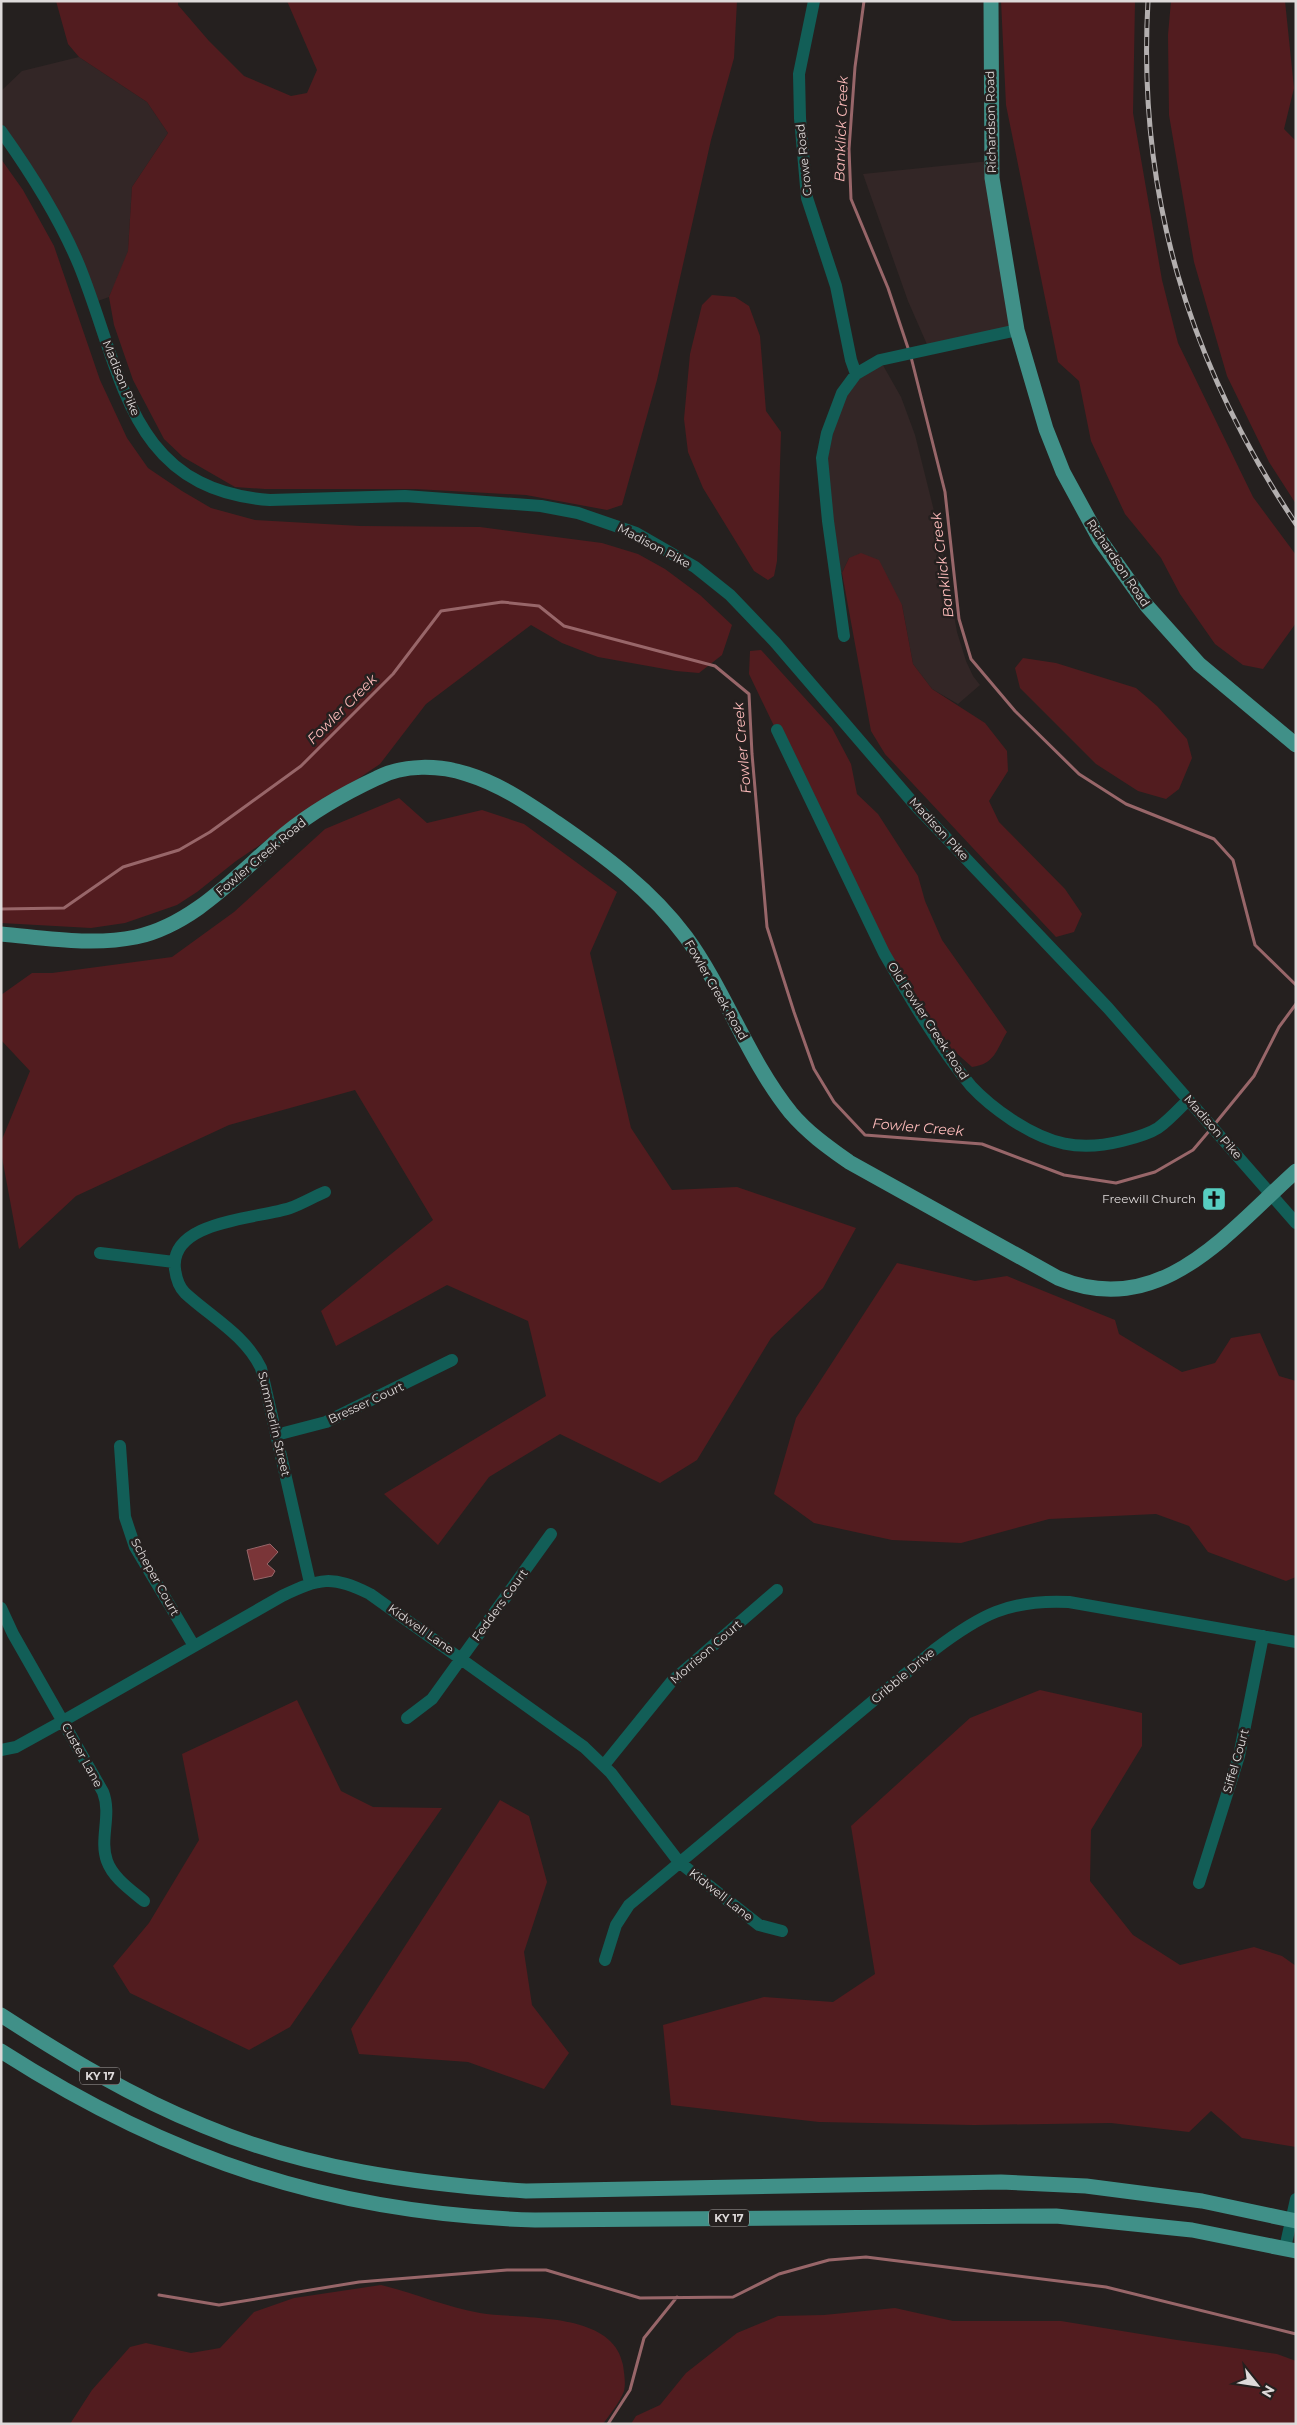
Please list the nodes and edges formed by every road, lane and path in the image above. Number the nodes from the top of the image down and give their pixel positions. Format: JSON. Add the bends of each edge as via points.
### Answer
{"nodes":[{"id":1,"x":814,"y":1,"type":"edge"},
{"id":2,"x":991,"y":1,"type":"edge"},
{"id":3,"x":1,"y":131,"type":"edge"},
{"id":4,"x":1017,"y":330,"type":"junction"},
{"id":5,"x":856,"y":374,"type":"junction"},
{"id":6,"x":844,"y":636,"type":"dead end"},
{"id":7,"x":777,"y":730,"type":"dead end"},
{"id":8,"x":1296,"y":745,"type":"edge"},
{"id":9,"x":1,"y":934,"type":"edge"},
{"id":10,"x":1188,"y":1100,"type":"junction"},
{"id":11,"x":1296,"y":1171,"type":"edge"},
{"id":12,"x":325,"y":1192,"type":"dead end"},
{"id":13,"x":1270,"y":1194,"type":"junction"},
{"id":14,"x":1296,"y":1223,"type":"edge"},
{"id":15,"x":100,"y":1253,"type":"dead end"},
{"id":16,"x":174,"y":1262,"type":"junction"},
{"id":17,"x":452,"y":1360,"type":"dead end"},
{"id":18,"x":276,"y":1434,"type":"junction"},
{"id":19,"x":120,"y":1446,"type":"dead end"},
{"id":20,"x":551,"y":1534,"type":"dead end"},
{"id":21,"x":310,"y":1582,"type":"junction"},
{"id":22,"x":777,"y":1590,"type":"dead end"},
{"id":23,"x":1,"y":1608,"type":"edge"},
{"id":24,"x":1263,"y":1636,"type":"junction"},
{"id":25,"x":1296,"y":1642,"type":"edge"},
{"id":26,"x":194,"y":1646,"type":"junction"},
{"id":27,"x":462,"y":1658,"type":"junction"},
{"id":28,"x":407,"y":1718,"type":"dead end"},
{"id":29,"x":63,"y":1721,"type":"junction"},
{"id":30,"x":1,"y":1750,"type":"edge"},
{"id":31,"x":604,"y":1766,"type":"junction"},
{"id":32,"x":679,"y":1862,"type":"junction"},
{"id":33,"x":1199,"y":1883,"type":"dead end"},
{"id":34,"x":144,"y":1901,"type":"dead end"},
{"id":35,"x":782,"y":1931,"type":"dead end"},
{"id":36,"x":605,"y":1960,"type":"dead end"},
{"id":37,"x":1,"y":2015,"type":"edge"},
{"id":38,"x":1,"y":2051,"type":"edge"},
{"id":39,"x":1296,"y":2199,"type":"edge"},
{"id":40,"x":1294,"y":2220,"type":"edge"},
{"id":41,"x":1290,"y":2249,"type":"edge"}],
"edges":[{"from":1,"to":5,"type":"street","name":"Crowe Road","via":[[799,74],[807,198],[836,286]]},
{"from":2,"to":4,"type":"main road","name":"Richardson Road","via":[[990,161]]},
{"from":3,"to":10,"type":"street","name":"Madison Pike","via":[[55,216],[78,264],[132,408],[149,438],[170,464],[201,484],[222,493],[248,498],[405,496],[541,506],[610,523],[678,556],[730,595],[752,617],[915,805],[1108,1008]]},
{"from":4,"to":5,"type":"street","via":[[880,360]]},
{"from":4,"to":8,"type":"main road","name":"Richardson Road","via":[[1046,429],[1063,472],[1105,548],[1147,606],[1199,664]]},
{"from":5,"to":6,"type":"street","via":[[842,393],[832,416],[822,458]]},
{"from":7,"to":10,"type":"street","name":"Old Fowler Creek Road","via":[[884,953],[972,1086],[994,1108],[1032,1133],[1055,1143],[1078,1147],[1107,1145],[1148,1133]]},
{"from":9,"to":13,"type":"main road","name":"Fowler Creek Road","via":[[99,941],[137,937],[168,926],[210,899],[285,834],[336,799],[394,771],[449,770],[485,780],[533,807],[613,863],[666,913],[704,964],[763,1073],[792,1114],[818,1141],[849,1162],[1058,1278],[1103,1290],[1150,1284],[1191,1264]]},
{"from":10,"to":13,"type":"street","name":"Madison Pike"},
{"from":11,"to":13,"type":"main road"},
{"from":12,"to":16,"type":"street","via":[[290,1208],[192,1234]]},
{"from":13,"to":14,"type":"street","name":"Madison Pike"},
{"from":15,"to":16,"type":"street"},
{"from":16,"to":18,"type":"street","name":"Summerlin Street","via":[[182,1289],[245,1343],[256,1357]]},
{"from":17,"to":18,"type":"street","name":"Bresser Court","via":[[326,1422]]},
{"from":18,"to":21,"type":"street","name":"Summerlin Street"},
{"from":19,"to":26,"type":"street","name":"Scheper Court","via":[[125,1517],[135,1547]]},
{"from":20,"to":27,"type":"street","name":"Fedders Court"},
{"from":21,"to":26,"type":"street","name":"Kidwell Lane"},
{"from":21,"to":27,"type":"street","name":"Kidwell Lane","via":[[327,1580],[353,1585]]},
{"from":22,"to":31,"type":"street","name":"Morrison Court","via":[[672,1680]]},
{"from":23,"to":29,"type":"street","name":"Custer Lane"},
{"from":24,"to":25,"type":"street","name":"Gribble Drive"},
{"from":24,"to":32,"type":"street","name":"Gribble Drive","via":[[1069,1602],[1050,1601],[997,1610],[966,1626],[934,1650]]},
{"from":24,"to":33,"type":"street","name":"Siffel Court","via":[[1239,1756]]},
{"from":26,"to":29,"type":"street","name":"Kidwell Lane"},
{"from":27,"to":28,"type":"street","name":"Fedders Court","via":[[432,1699]]},
{"from":27,"to":31,"type":"street","name":"Kidwell Lane","via":[[584,1747]]},
{"from":29,"to":30,"type":"street","name":"Kidwell Lane","via":[[16,1746]]},
{"from":29,"to":34,"type":"street","name":"Custer Lane","via":[[106,1802],[107,1861],[118,1878]]},
{"from":31,"to":32,"type":"street","name":"Kidwell Lane"},
{"from":32,"to":35,"type":"street","name":"Kidwell Lane","via":[[759,1925]]},
{"from":32,"to":36,"type":"street","name":"Gribble Drive","via":[[622,1914]]},
{"from":37,"to":40,"type":"main road","number":"KY 17","via":[[119,2086],[205,2127],[286,2154],[394,2178],[449,2186],[526,2191],[1002,2182],[1086,2186],[1202,2201]]},
{"from":38,"to":41,"type":"main road","number":"KY 17","via":[[108,2114],[214,2161],[308,2190],[428,2213],[535,2220],[1056,2216],[1192,2230]]},
{"from":39,"to":40,"type":"street"},
{"from":40,"to":41,"type":"street"}]}
